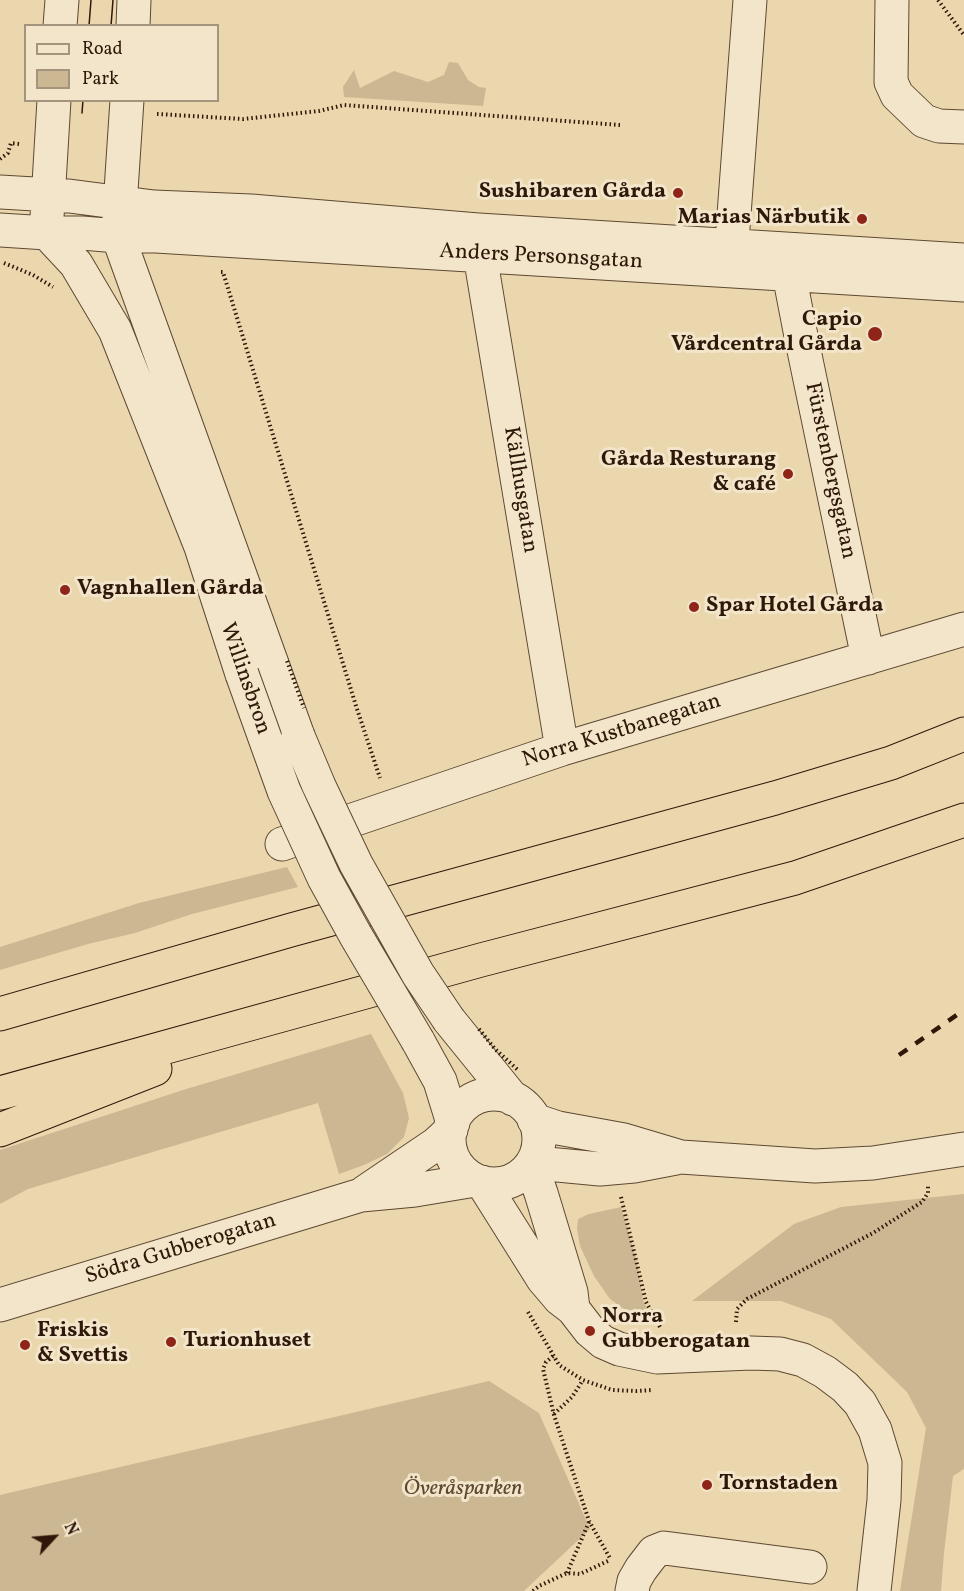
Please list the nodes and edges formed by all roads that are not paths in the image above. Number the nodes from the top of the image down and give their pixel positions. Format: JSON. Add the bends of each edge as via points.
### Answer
{"nodes":[{"id":1,"x":62,"y":0,"type":"edge"},
{"id":2,"x":134,"y":0,"type":"edge"},
{"id":3,"x":750,"y":0,"type":"edge"},
{"id":4,"x":892,"y":0,"type":"edge"},
{"id":5,"x":60,"y":24,"type":"edge"},
{"id":6,"x":133,"y":24,"type":"edge"},
{"id":7,"x":54,"y":102,"type":"edge"},
{"id":8,"x":127,"y":102,"type":"edge"},
{"id":9,"x":964,"y":127,"type":"edge"},
{"id":10,"x":0,"y":192,"type":"edge"},
{"id":11,"x":48,"y":194,"type":"junction"},
{"id":12,"x":120,"y":203,"type":"junction"},
{"id":13,"x":0,"y":230,"type":"edge"},
{"id":14,"x":46,"y":233,"type":"junction"},
{"id":15,"x":118,"y":236,"type":"junction"},
{"id":16,"x":479,"y":242,"type":"junction"},
{"id":17,"x":731,"y":258,"type":"junction"},
{"id":18,"x":964,"y":260,"type":"edge"},
{"id":19,"x":789,"y":261,"type":"junction"},
{"id":20,"x":964,"y":285,"type":"edge"},
{"id":21,"x":964,"y":629,"type":"edge"},
{"id":22,"x":868,"y":658,"type":"junction"},
{"id":23,"x":257,"y":670,"type":"junction"},
{"id":24,"x":964,"y":734,"type":"edge"},
{"id":25,"x":562,"y":749,"type":"junction"},
{"id":26,"x":964,"y":820,"type":"edge"},
{"id":27,"x":282,"y":844,"type":"dead end"},
{"id":28,"x":314,"y":1006,"type":"junction"},
{"id":29,"x":0,"y":1014,"type":"edge"},
{"id":30,"x":0,"y":1093,"type":"edge"},
{"id":31,"x":524,"y":1109,"type":"junction"},
{"id":32,"x":452,"y":1126,"type":"junction"},
{"id":33,"x":0,"y":1130,"type":"edge"},
{"id":34,"x":964,"y":1149,"type":"edge"},
{"id":35,"x":681,"y":1157,"type":"junction"},
{"id":36,"x":532,"y":1163,"type":"junction"},
{"id":37,"x":478,"y":1181,"type":"junction"},
{"id":38,"x":361,"y":1195,"type":"junction"},
{"id":39,"x":0,"y":1305,"type":"edge"},
{"id":40,"x":573,"y":1309,"type":"junction"},
{"id":41,"x":810,"y":1568,"type":"dead end"},
{"id":42,"x":626,"y":1575,"type":"edge"},
{"id":43,"x":874,"y":1591,"type":"edge"}],
"edges":[{"from":1,"to":5,"type":"street"},
{"from":2,"to":6,"type":"street"},
{"from":3,"to":17,"type":"street"},
{"from":4,"to":9,"type":"street","via":[[891,82],[897,95],[924,121]]},
{"from":7,"to":11,"type":"street"},
{"from":8,"to":12,"type":"street"},
{"from":10,"to":11,"type":"street","name":"Anders Personsgatan"},
{"from":11,"to":12,"type":"street","name":"Anders Personsgatan"},
{"from":11,"to":14,"type":"street"},
{"from":12,"to":15,"type":"street"},
{"from":12,"to":16,"type":"street","name":"Anders Personsgatan"},
{"from":13,"to":14,"type":"street","name":"Anders Personsgatan"},
{"from":14,"to":15,"type":"street","name":"Anders Personsgatan"},
{"from":14,"to":23,"type":"street","name":"Willinsbron","via":[[76,264],[114,330],[201,547]]},
{"from":15,"to":16,"type":"street","name":"Anders Personsgatan"},
{"from":15,"to":23,"type":"street","name":"Willinsbron","via":[[226,531]]},
{"from":16,"to":17,"type":"street","name":"Anders Personsgatan"},
{"from":16,"to":25,"type":"street","name":"Källhusgatan"},
{"from":17,"to":19,"type":"street","name":"Anders Personsgatan"},
{"from":18,"to":19,"type":"street","name":"Anders Personsgatan"},
{"from":19,"to":20,"type":"street","name":"Anders Personsgatan"},
{"from":19,"to":22,"type":"street","name":"Fürstenbergsgatan"},
{"from":21,"to":22,"type":"street","name":"Norra Kustbanegatan"},
{"from":22,"to":25,"type":"street","name":"Norra Kustbanegatan"},
{"from":23,"to":31,"type":"street","name":"Willinsbron","bridge":true,"via":[[356,864],[418,974],[465,1042]]},
{"from":23,"to":32,"type":"street","name":"Willinsbron","bridge":true,"via":[[284,791],[324,878],[440,1081]]},
{"from":24,"to":29,"type":"highway","via":[[891,763],[775,798]]},
{"from":25,"to":27,"type":"street","name":"Norra Kustbanegatan"},
{"from":26,"to":28,"type":"highway","via":[[795,878]]},
{"from":28,"to":30,"type":"highway"},
{"from":28,"to":33,"type":"highway"},
{"from":31,"to":32,"type":"street","via":[[492,1095],[478,1098],[460,1110]]},
{"from":31,"to":35,"type":"street","via":[[558,1128],[624,1140]]},
{"from":31,"to":36,"type":"street","via":[[539,1140]]},
{"from":32,"to":37,"type":"street","via":[[450,1144],[454,1159]]},
{"from":32,"to":38,"type":"street","name":"Södra Gubberogatan","via":[[436,1144]]},
{"from":34,"to":35,"type":"street","via":[[873,1163],[815,1166]]},
{"from":35,"to":36,"type":"street","via":[[600,1169]]},
{"from":36,"to":37,"type":"street","via":[[509,1182]]},
{"from":36,"to":40,"type":"street"},
{"from":37,"to":38,"type":"street","name":"Södra Gubberogatan"},
{"from":37,"to":40,"type":"street","via":[[543,1279]]},
{"from":38,"to":39,"type":"street","name":"Södra Gubberogatan"},
{"from":40,"to":43,"type":"street","via":[[590,1331],[619,1349],[657,1357],[780,1354],[802,1360],[845,1387],[860,1403],[875,1430],[885,1463]]},
{"from":41,"to":42,"type":"street","via":[[664,1548]]}]}
